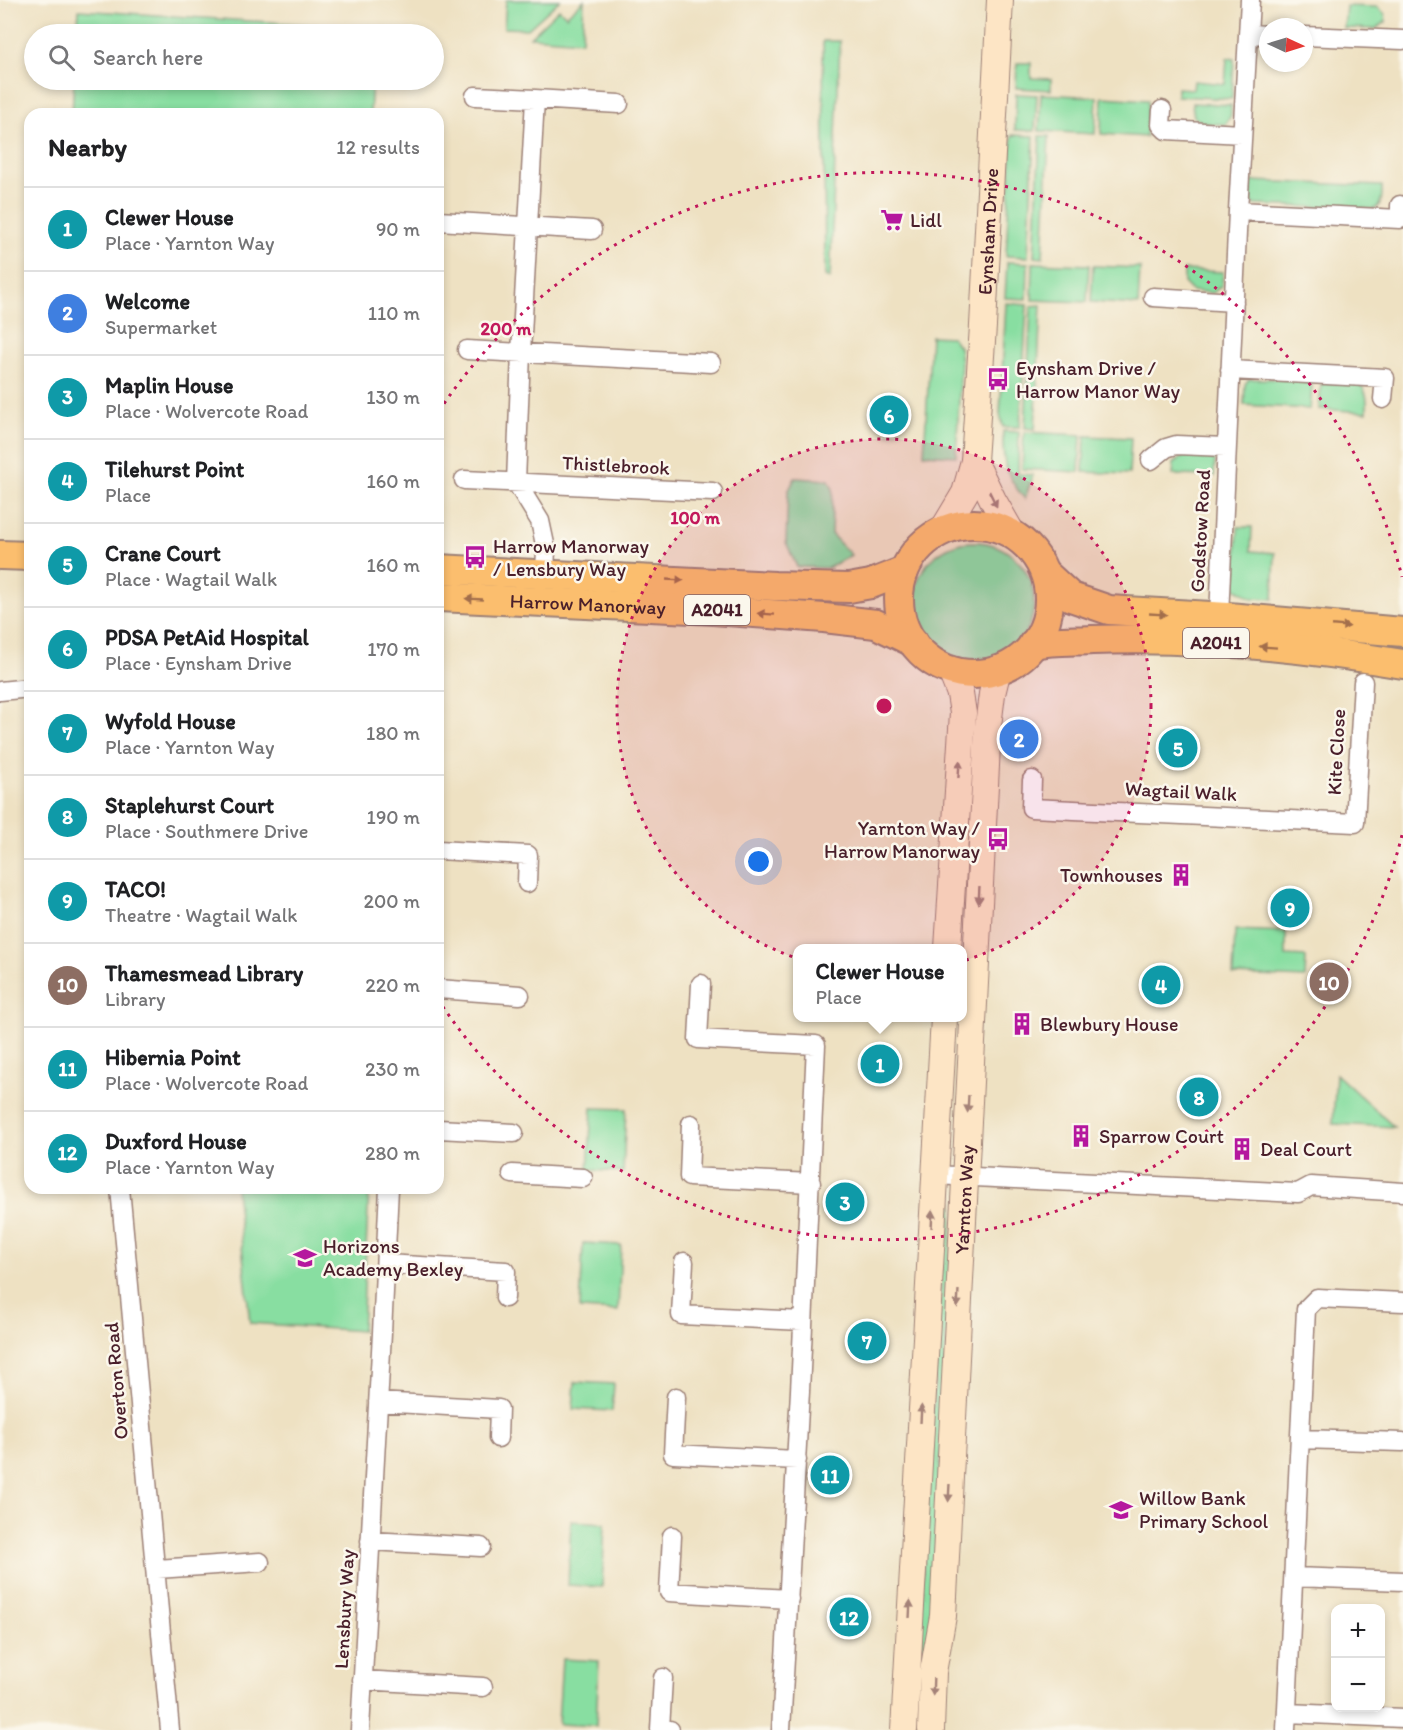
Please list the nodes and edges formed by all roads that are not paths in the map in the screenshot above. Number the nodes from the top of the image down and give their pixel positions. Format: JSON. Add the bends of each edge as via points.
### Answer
{"nodes":[{"id":1,"x":1000,"y":0,"type":"edge"},
{"id":2,"x":1250,"y":0,"type":"edge"},
{"id":3,"x":1249,"y":34,"type":"junction"},
{"id":4,"x":1259,"y":35,"type":"edge"},
{"id":5,"x":1313,"y":36,"type":"edge"},
{"id":6,"x":1403,"y":40,"type":"edge"},
{"id":7,"x":475,"y":96,"type":"dead end"},
{"id":8,"x":536,"y":99,"type":"junction"},
{"id":9,"x":619,"y":104,"type":"dead end"},
{"id":10,"x":1162,"y":110,"type":"dead end"},
{"id":11,"x":1242,"y":134,"type":"junction"},
{"id":12,"x":1238,"y":211,"type":"junction"},
{"id":13,"x":1400,"y":212,"type":"dead end"},
{"id":14,"x":444,"y":221,"type":"edge"},
{"id":15,"x":528,"y":227,"type":"junction"},
{"id":16,"x":592,"y":230,"type":"dead end"},
{"id":17,"x":1153,"y":297,"type":"dead end"},
{"id":18,"x":1234,"y":302,"type":"junction"},
{"id":19,"x":467,"y":350,"type":"dead end"},
{"id":20,"x":521,"y":353,"type":"junction"},
{"id":21,"x":711,"y":363,"type":"dead end"},
{"id":22,"x":1230,"y":370,"type":"junction"},
{"id":23,"x":1383,"y":399,"type":"dead end"},
{"id":24,"x":1226,"y":447,"type":"junction"},
{"id":25,"x":1151,"y":460,"type":"dead end"},
{"id":26,"x":974,"y":461,"type":"junction"},
{"id":27,"x":464,"y":480,"type":"dead end"},
{"id":28,"x":516,"y":482,"type":"junction"},
{"id":29,"x":713,"y":492,"type":"dead end"},
{"id":30,"x":944,"y":528,"type":"junction"},
{"id":31,"x":1013,"y":535,"type":"junction"},
{"id":32,"x":0,"y":555,"type":"edge"},
{"id":33,"x":24,"y":556,"type":"edge"},
{"id":34,"x":444,"y":568,"type":"edge"},
{"id":35,"x":904,"y":571,"type":"junction"},
{"id":36,"x":545,"y":573,"type":"junction"},
{"id":37,"x":1046,"y":574,"type":"junction"},
{"id":38,"x":444,"y":597,"type":"edge"},
{"id":39,"x":1219,"y":616,"type":"junction"},
{"id":40,"x":1403,"y":632,"type":"edge"},
{"id":41,"x":913,"y":642,"type":"junction"},
{"id":42,"x":1033,"y":644,"type":"junction"},
{"id":43,"x":1403,"y":664,"type":"edge"},
{"id":44,"x":998,"y":669,"type":"junction"},
{"id":45,"x":951,"y":671,"type":"junction"},
{"id":46,"x":1363,"y":682,"type":"dead end"},
{"id":47,"x":24,"y":689,"type":"edge"},
{"id":48,"x":0,"y":691,"type":"edge"},
{"id":49,"x":1032,"y":780,"type":"dead end"},
{"id":50,"x":1355,"y":823,"type":"joint"},
{"id":51,"x":444,"y":850,"type":"edge"},
{"id":52,"x":527,"y":883,"type":"dead end"},
{"id":53,"x":948,"y":944,"type":"edge"},
{"id":54,"x":701,"y":984,"type":"dead end"},
{"id":55,"x":444,"y":989,"type":"edge"},
{"id":56,"x":520,"y":995,"type":"dead end"},
{"id":57,"x":944,"y":1022,"type":"edge"},
{"id":58,"x":691,"y":1124,"type":"dead end"},
{"id":59,"x":444,"y":1129,"type":"edge"},
{"id":60,"x":514,"y":1133,"type":"dead end"},
{"id":61,"x":512,"y":1174,"type":"dead end"},
{"id":62,"x":934,"y":1175,"type":"junction"},
{"id":63,"x":964,"y":1177,"type":"junction"},
{"id":64,"x":583,"y":1178,"type":"dead end"},
{"id":65,"x":811,"y":1183,"type":"junction"},
{"id":66,"x":1403,"y":1192,"type":"edge"},
{"id":67,"x":121,"y":1194,"type":"edge"},
{"id":68,"x":389,"y":1194,"type":"edge"},
{"id":69,"x":684,"y":1262,"type":"dead end"},
{"id":70,"x":386,"y":1264,"type":"junction"},
{"id":71,"x":505,"y":1298,"type":"dead end"},
{"id":72,"x":1403,"y":1302,"type":"edge"},
{"id":73,"x":803,"y":1322,"type":"junction"},
{"id":74,"x":676,"y":1397,"type":"dead end"},
{"id":75,"x":378,"y":1402,"type":"junction"},
{"id":76,"x":498,"y":1438,"type":"dead end"},
{"id":77,"x":1300,"y":1439,"type":"junction"},
{"id":78,"x":1403,"y":1442,"type":"edge"},
{"id":79,"x":796,"y":1460,"type":"junction"},
{"id":80,"x":672,"y":1536,"type":"dead end"},
{"id":81,"x":370,"y":1541,"type":"junction"},
{"id":82,"x":481,"y":1546,"type":"dead end"},
{"id":83,"x":260,"y":1562,"type":"dead end"},
{"id":84,"x":156,"y":1569,"type":"junction"},
{"id":85,"x":1294,"y":1577,"type":"junction"},
{"id":86,"x":1403,"y":1581,"type":"edge"},
{"id":87,"x":789,"y":1599,"type":"junction"},
{"id":88,"x":663,"y":1678,"type":"dead end"},
{"id":89,"x":362,"y":1680,"type":"junction"},
{"id":90,"x":483,"y":1687,"type":"dead end"},
{"id":91,"x":1403,"y":1718,"type":"edge"},
{"id":92,"x":1286,"y":1721,"type":"edge"},
{"id":93,"x":170,"y":1730,"type":"edge"},
{"id":94,"x":360,"y":1730,"type":"edge"},
{"id":95,"x":670,"y":1730,"type":"edge"},
{"id":96,"x":781,"y":1730,"type":"edge"},
{"id":97,"x":904,"y":1730,"type":"edge"},
{"id":98,"x":931,"y":1730,"type":"edge"}],
"edges":[{"from":1,"to":26,"type":"street","name":"Eynsham Drive"},
{"from":2,"to":3,"type":"street","name":"Godstow Road"},
{"from":3,"to":4,"type":"street"},
{"from":3,"to":11,"type":"street","name":"Godstow Road"},
{"from":5,"to":6,"type":"street"},
{"from":7,"to":8,"type":"street"},
{"from":8,"to":9,"type":"street"},
{"from":8,"to":15,"type":"street"},
{"from":10,"to":11,"type":"street","via":[[1161,125],[1166,130]]},
{"from":11,"to":12,"type":"street","name":"Godstow Road"},
{"from":12,"to":13,"type":"street"},
{"from":12,"to":18,"type":"street","name":"Godstow Road"},
{"from":14,"to":15,"type":"street"},
{"from":15,"to":16,"type":"street"},
{"from":15,"to":20,"type":"street"},
{"from":17,"to":18,"type":"street"},
{"from":18,"to":22,"type":"street","name":"Godstow Road"},
{"from":19,"to":20,"type":"street"},
{"from":20,"to":21,"type":"street"},
{"from":20,"to":28,"type":"street"},
{"from":22,"to":23,"type":"street","via":[[1384,378]]},
{"from":22,"to":24,"type":"street","name":"Godstow Road"},
{"from":24,"to":25,"type":"street","name":"Godstow Road","via":[[1176,445]]},
{"from":24,"to":39,"type":"street","name":"Godstow Road"},
{"from":26,"to":30,"type":"street","name":"Eynsham Drive","via":[[965,493]]},
{"from":26,"to":31,"type":"street","name":"Eynsham Drive","one_way":true},
{"from":27,"to":28,"type":"street","name":"Thistlebrook"},
{"from":28,"to":29,"type":"street","name":"Thistlebrook"},
{"from":28,"to":36,"type":"street","via":[[540,521],[546,549]]},
{"from":30,"to":31,"type":"main road","number":"A2041","via":[[974,525]]},
{"from":30,"to":35,"type":"main road","number":"A2041","via":[[912,556]]},
{"from":31,"to":37,"type":"main road","number":"A2041","via":[[1038,559]]},
{"from":32,"to":33,"type":"main road"},
{"from":34,"to":36,"type":"main road","name":"Harrow Manorway","number":"A2041"},
{"from":36,"to":35,"type":"main road","name":"Harrow Manorway","number":"A2041","one_way":true,"via":[[849,588],[871,585]]},
{"from":35,"to":41,"type":"main road","number":"A2041","via":[[900,606]]},
{"from":37,"to":39,"type":"main road","number":"A2041","one_way":true,"via":[[1071,597],[1109,610]]},
{"from":37,"to":42,"type":"main road","number":"A2041","via":[[1048,614]]},
{"from":41,"to":38,"type":"main road","name":"Harrow Manorway","number":"A2041","one_way":true,"via":[[876,624],[824,618]]},
{"from":39,"to":40,"type":"main road","number":"A2041","one_way":true},
{"from":41,"to":45,"type":"main road","number":"A2041","via":[[934,663]]},
{"from":43,"to":42,"type":"main road","number":"A2041","one_way":true,"via":[[1326,651],[1188,641],[1056,640]]},
{"from":42,"to":44,"type":"main road","number":"A2041"},
{"from":44,"to":45,"type":"main road","number":"A2041","via":[[980,673]]},
{"from":44,"to":63,"type":"street","name":"Yarnton Way","one_way":true,"via":[[988,726]]},
{"from":53,"to":45,"type":"street","one_way":true,"via":[[963,713]]},
{"from":46,"to":50,"type":"street","name":"Kite Close"},
{"from":47,"to":48,"type":"street"},
{"from":49,"to":50,"type":"street","name":"Wagtail Walk","via":[[1031,808]]},
{"from":51,"to":52,"type":"street","via":[[528,855]]},
{"from":54,"to":65,"type":"street","via":[[698,1039],[816,1045]]},
{"from":55,"to":56,"type":"street"},
{"from":57,"to":62,"type":"street","name":"Yarnton Way"},
{"from":58,"to":65,"type":"street","via":[[689,1177]]},
{"from":59,"to":60,"type":"street"},
{"from":61,"to":64,"type":"street"},
{"from":62,"to":63,"type":"street"},
{"from":97,"to":62,"type":"street","name":"Yarnton Way","one_way":true},
{"from":63,"to":66,"type":"street","via":[[1298,1193],[1311,1186]]},
{"from":63,"to":98,"type":"street","name":"Yarnton Way","one_way":true,"via":[[943,1616],[933,1672]]},
{"from":65,"to":73,"type":"street"},
{"from":67,"to":84,"type":"street","name":"Overton Road"},
{"from":68,"to":70,"type":"street","name":"Lensbury Way"},
{"from":69,"to":73,"type":"street","via":[[681,1315]]},
{"from":70,"to":71,"type":"street","via":[[506,1271]]},
{"from":70,"to":75,"type":"street","name":"Lensbury Way"},
{"from":72,"to":77,"type":"street","via":[[1317,1298],[1306,1309]]},
{"from":73,"to":79,"type":"street"},
{"from":74,"to":79,"type":"street","via":[[673,1454]]},
{"from":75,"to":76,"type":"street","via":[[499,1409]]},
{"from":75,"to":81,"type":"street","name":"Lensbury Way"},
{"from":77,"to":78,"type":"street"},
{"from":77,"to":85,"type":"street"},
{"from":79,"to":87,"type":"street"},
{"from":80,"to":87,"type":"street","via":[[669,1592]]},
{"from":81,"to":82,"type":"street","name":"Lensbury Way"},
{"from":81,"to":89,"type":"street","name":"Lensbury Way"},
{"from":83,"to":84,"type":"street"},
{"from":84,"to":93,"type":"street","name":"Overton Road"},
{"from":85,"to":86,"type":"street"},
{"from":85,"to":92,"type":"street"},
{"from":87,"to":96,"type":"street"},
{"from":88,"to":95,"type":"street","via":[[660,1730]]},
{"from":89,"to":90,"type":"street","name":"Lensbury Way"},
{"from":89,"to":94,"type":"street","name":"Lensbury Way"},
{"from":91,"to":92,"type":"street"}]}
